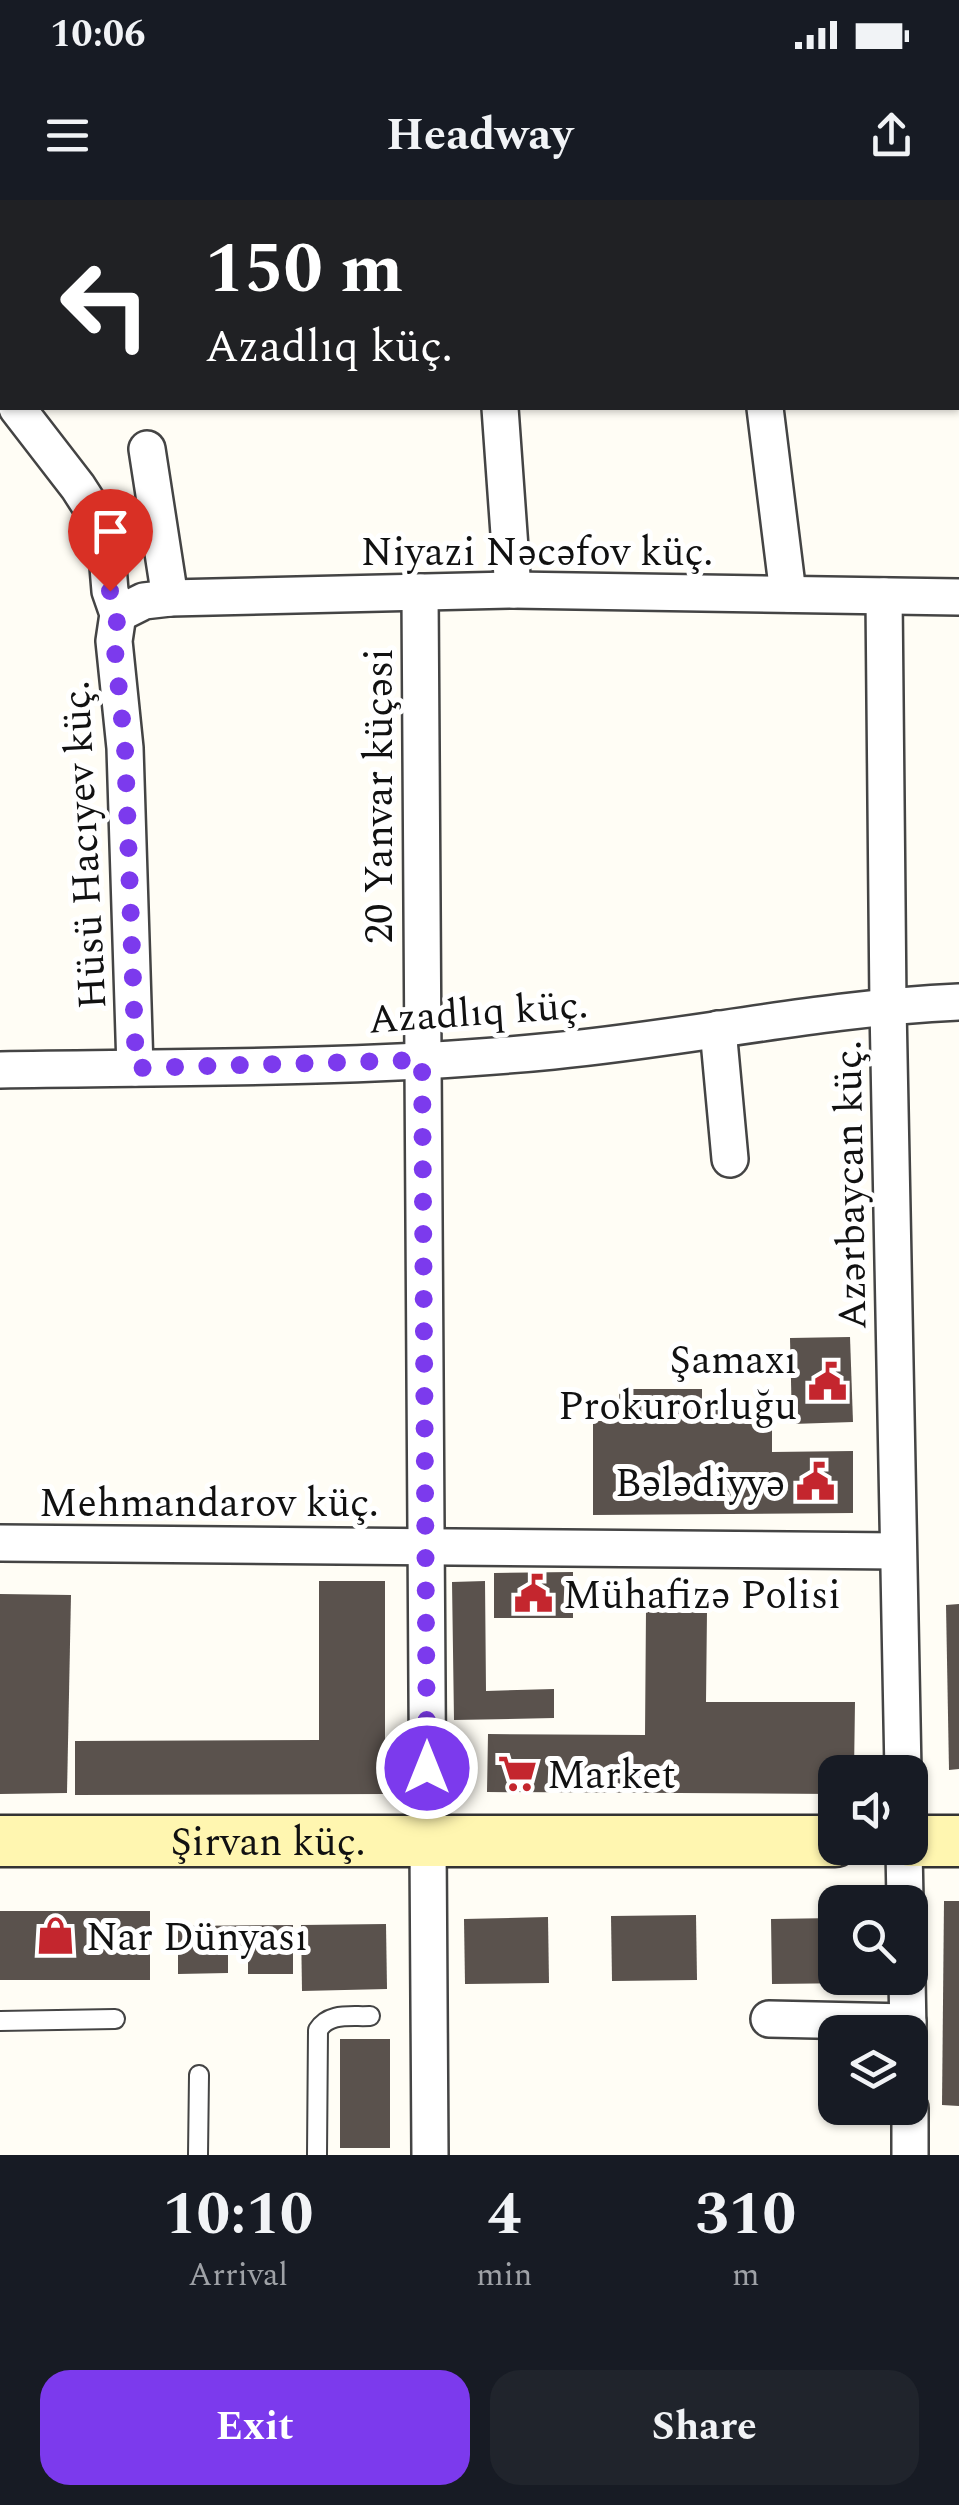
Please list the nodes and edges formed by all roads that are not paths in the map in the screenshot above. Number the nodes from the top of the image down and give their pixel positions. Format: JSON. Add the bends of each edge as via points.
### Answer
{"nodes":[{"id":1,"x":18,"y":410,"type":"edge"},
{"id":2,"x":500,"y":410,"type":"edge"},
{"id":3,"x":765,"y":410,"type":"edge"},
{"id":4,"x":148,"y":449,"type":"dead end"},
{"id":5,"x":512,"y":590,"type":"junction"},
{"id":6,"x":420,"y":592,"type":"junction"},
{"id":7,"x":788,"y":594,"type":"junction"},
{"id":8,"x":884,"y":596,"type":"junction"},
{"id":9,"x":959,"y":597,"type":"edge"},
{"id":10,"x":170,"y":598,"type":"junction"},
{"id":11,"x":118,"y":614,"type":"junction"},
{"id":12,"x":959,"y":1002,"type":"edge"},
{"id":13,"x":888,"y":1006,"type":"junction"},
{"id":14,"x":718,"y":1029,"type":"junction"},
{"id":15,"x":422,"y":1060,"type":"junction"},
{"id":16,"x":136,"y":1068,"type":"junction"},
{"id":17,"x":0,"y":1070,"type":"edge"},
{"id":18,"x":730,"y":1158,"type":"dead end"},
{"id":19,"x":0,"y":1543,"type":"edge"},
{"id":20,"x":426,"y":1546,"type":"junction"},
{"id":21,"x":898,"y":1551,"type":"junction"},
{"id":22,"x":902,"y":1755,"type":"edge"},
{"id":23,"x":0,"y":1841,"type":"edge"},
{"id":24,"x":818,"y":1841,"type":"edge"},
{"id":25,"x":928,"y":1841,"type":"edge"},
{"id":26,"x":959,"y":1841,"type":"edge"},
{"id":27,"x":428,"y":1842,"type":"junction"},
{"id":28,"x":370,"y":2016,"type":"dead end"},
{"id":29,"x":115,"y":2019,"type":"dead end"},
{"id":30,"x":770,"y":2019,"type":"dead end"},
{"id":31,"x":0,"y":2020,"type":"edge"},
{"id":32,"x":818,"y":2022,"type":"edge"},
{"id":33,"x":199,"y":2075,"type":"dead end"},
{"id":34,"x":910,"y":2125,"type":"edge"},
{"id":35,"x":198,"y":2155,"type":"edge"},
{"id":36,"x":317,"y":2155,"type":"edge"},
{"id":37,"x":430,"y":2155,"type":"edge"},
{"id":38,"x":910,"y":2155,"type":"edge"}],
"edges":[{"from":1,"to":11,"type":"street","name":"Hüsü Hacıyev küç.","via":[[96,514]]},
{"from":2,"to":5,"type":"street"},
{"from":3,"to":7,"type":"street"},
{"from":4,"to":10,"type":"street"},
{"from":5,"to":6,"type":"street","name":"Niyazi Nəcəfov küç."},
{"from":5,"to":7,"type":"street","name":"Niyazi Nəcəfov küç."},
{"from":6,"to":10,"type":"street","name":"Niyazi Nəcəfov küç."},
{"from":6,"to":15,"type":"street","name":"20 Yanvar küçəsi"},
{"from":7,"to":8,"type":"street","name":"Niyazi Nəcəfov küç."},
{"from":8,"to":9,"type":"street","name":"Niyazi Nəcəfov küç."},
{"from":8,"to":13,"type":"street","name":"Azərbaycan küç."},
{"from":10,"to":11,"type":"street","name":"Niyazi Nəcəfov küç."},
{"from":11,"to":16,"type":"street","name":"Hüsü Hacıyev küç.","via":[[114,641],[125,748]]},
{"from":12,"to":13,"type":"street","name":"Azadlıq küç."},
{"from":13,"to":14,"type":"street","name":"Azadlıq küç."},
{"from":13,"to":21,"type":"street","name":"Azərbaycan küç."},
{"from":14,"to":15,"type":"street","name":"Azadlıq küç.","via":[[552,1052]]},
{"from":14,"to":18,"type":"street"},
{"from":15,"to":16,"type":"street","name":"Azadlıq küç."},
{"from":15,"to":20,"type":"street","name":"20 Yanvar küçəsi"},
{"from":16,"to":17,"type":"street","name":"Azadlıq küç."},
{"from":19,"to":20,"type":"street","name":"Mehmandarov küç."},
{"from":20,"to":21,"type":"street","name":"Mehmandarov küç."},
{"from":20,"to":27,"type":"street","name":"20 Yanvar küçəsi"},
{"from":21,"to":22,"type":"street","name":"Azərbaycan küç."},
{"from":23,"to":27,"type":"street","name":"Şirvan küç."},
{"from":24,"to":27,"type":"street","name":"Şirvan küç."},
{"from":25,"to":26,"type":"street"},
{"from":27,"to":37,"type":"street","name":"20 Yanvar küçəsi"},
{"from":28,"to":36,"type":"lane","via":[[333,2017],[318,2030]]},
{"from":29,"to":31,"type":"lane"},
{"from":30,"to":32,"type":"street"},
{"from":33,"to":35,"type":"lane"},
{"from":34,"to":38,"type":"street"}]}
